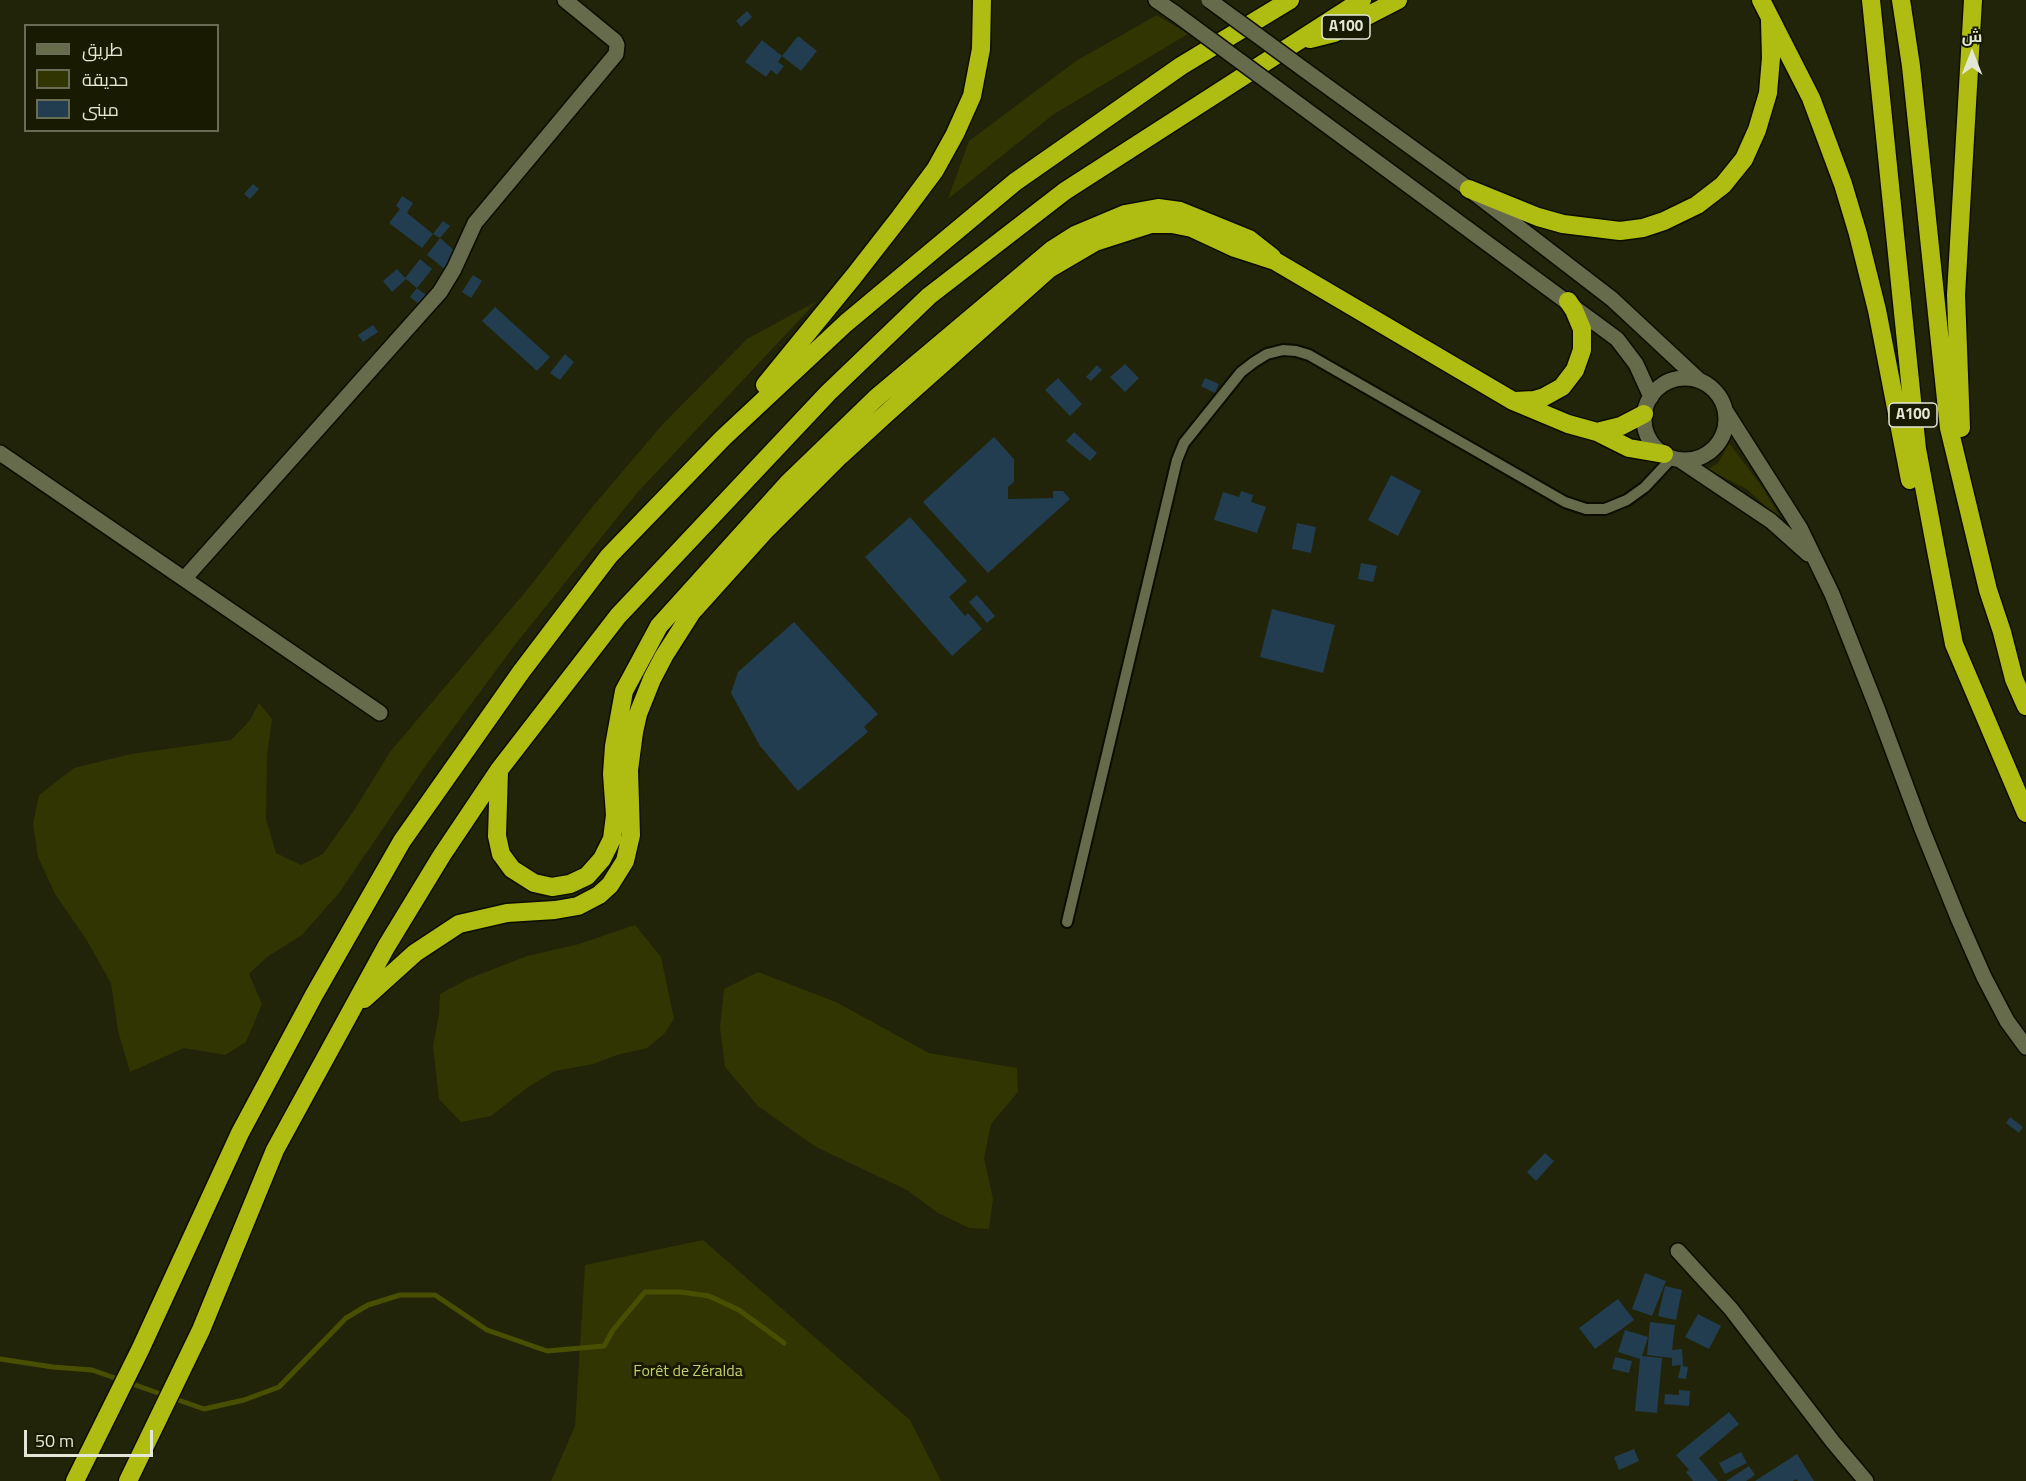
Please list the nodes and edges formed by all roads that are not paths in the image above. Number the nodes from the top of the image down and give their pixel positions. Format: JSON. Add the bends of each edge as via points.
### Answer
{"nodes":[{"id":1,"x":565,"y":0,"type":"edge"},
{"id":2,"x":982,"y":0,"type":"edge"},
{"id":3,"x":1156,"y":0,"type":"edge"},
{"id":4,"x":1209,"y":0,"type":"edge"},
{"id":5,"x":1290,"y":0,"type":"edge"},
{"id":6,"x":1362,"y":0,"type":"edge"},
{"id":7,"x":1398,"y":0,"type":"edge"},
{"id":8,"x":1870,"y":0,"type":"edge"},
{"id":9,"x":1901,"y":0,"type":"edge"},
{"id":10,"x":1973,"y":0,"type":"edge"},
{"id":11,"x":1766,"y":8,"type":"edge"},
{"id":12,"x":1291,"y":45,"type":"junction"},
{"id":13,"x":1469,"y":189,"type":"junction"},
{"id":14,"x":1275,"y":261,"type":"junction"},
{"id":15,"x":1568,"y":301,"type":"junction"},
{"id":16,"x":1700,"y":381,"type":"junction"},
{"id":17,"x":1651,"y":397,"type":"junction"},
{"id":18,"x":1513,"y":400,"type":"junction"},
{"id":19,"x":1725,"y":410,"type":"junction"},
{"id":20,"x":1644,"y":414,"type":"junction"},
{"id":21,"x":1597,"y":432,"type":"junction"},
{"id":22,"x":723,"y":438,"type":"junction"},
{"id":23,"x":0,"y":453,"type":"edge"},
{"id":24,"x":1672,"y":458,"type":"junction"},
{"id":25,"x":1965,"y":490,"type":"junction"},
{"id":26,"x":1814,"y":559,"type":"junction"},
{"id":27,"x":184,"y":579,"type":"junction"},
{"id":28,"x":1954,"y":644,"type":"junction"},
{"id":29,"x":2026,"y":706,"type":"edge"},
{"id":30,"x":380,"y":713,"type":"dead end"},
{"id":31,"x":499,"y":770,"type":"junction"},
{"id":32,"x":2026,"y":813,"type":"edge"},
{"id":33,"x":1067,"y":922,"type":"dead end"},
{"id":34,"x":352,"y":1011,"type":"junction"},
{"id":35,"x":2026,"y":1047,"type":"edge"},
{"id":36,"x":1678,"y":1251,"type":"dead end"},
{"id":37,"x":75,"y":1481,"type":"edge"},
{"id":38,"x":128,"y":1481,"type":"edge"},
{"id":39,"x":1866,"y":1481,"type":"edge"}],
"edges":[{"from":1,"to":27,"type":"main road","via":[[615,41],[616,54],[475,223],[441,292]]},
{"from":2,"to":22,"type":"highway","via":[[981,49],[972,96],[935,170]]},
{"from":3,"to":15,"type":"main road","bridge":true},
{"from":4,"to":13,"type":"main road","bridge":true},
{"from":5,"to":22,"type":"highway","via":[[1181,66],[1015,182],[846,323]]},
{"from":6,"to":12,"type":"highway"},
{"from":7,"to":12,"type":"highway","number":"A100","via":[[1334,33]]},
{"from":8,"to":28,"type":"highway","number":"A100","via":[[1917,449]]},
{"from":9,"to":25,"type":"highway","number":"A100","via":[[1948,417]]},
{"from":10,"to":25,"type":"highway","via":[[1956,295]]},
{"from":11,"to":13,"type":"highway","via":[[1771,58],[1768,93],[1757,130],[1744,159],[1724,185],[1697,205],[1664,221],[1620,231],[1538,217]]},
{"from":11,"to":28,"type":"highway","number":"A100","via":[[1811,98],[1858,234],[1916,504]]},
{"from":12,"to":31,"type":"highway","via":[[1065,191],[929,296],[828,393],[618,616]]},
{"from":13,"to":16,"type":"main road","via":[[1612,299]]},
{"from":14,"to":18,"type":"highway"},
{"from":14,"to":31,"type":"highway","via":[[1249,239],[1180,211],[1158,208],[1125,214],[1053,249],[876,398],[788,483],[658,626],[624,691],[614,746],[614,827],[608,849],[587,876],[570,884],[552,886],[534,883],[512,869],[501,854],[497,836]]},
{"from":14,"to":34,"type":"highway","via":[[1192,228],[1161,223],[1095,242],[1049,269],[832,463],[692,612],[664,656],[638,714],[629,770],[632,835],[625,861],[610,885],[578,906],[507,913],[459,924],[415,953]]},
{"from":15,"to":17,"type":"main road","via":[[1622,345]]},
{"from":15,"to":18,"type":"highway","via":[[1579,319],[1583,340],[1575,370],[1562,387],[1544,397]]},
{"from":16,"to":17,"type":"main road","via":[[1678,379],[1658,388]]},
{"from":16,"to":19,"type":"main road","via":[[1716,392]]},
{"from":17,"to":20,"type":"main road"},
{"from":18,"to":21,"type":"highway"},
{"from":19,"to":24,"type":"main road","via":[[1725,429],[1716,447],[1700,458]]},
{"from":19,"to":26,"type":"main road","via":[[1800,528]]},
{"from":20,"to":21,"type":"highway"},
{"from":20,"to":24,"type":"main road","via":[[1646,433],[1656,449]]},
{"from":21,"to":24,"type":"highway","via":[[1629,448]]},
{"from":22,"to":37,"type":"highway","via":[[609,556],[521,672],[402,841],[240,1133]]},
{"from":23,"to":27,"type":"main road"},
{"from":24,"to":26,"type":"main road","via":[[1763,515]]},
{"from":24,"to":33,"type":"lane","via":[[1645,488],[1627,500],[1605,509],[1586,508],[1565,502],[1309,355],[1283,350],[1254,362],[1241,372],[1184,443],[1177,459]]},
{"from":25,"to":29,"type":"highway","number":"A100","via":[[1988,590]]},
{"from":26,"to":35,"type":"main road","via":[[1839,613],[1958,918],[2007,1021]]},
{"from":27,"to":30,"type":"main road"},
{"from":28,"to":32,"type":"highway","number":"A100"},
{"from":31,"to":34,"type":"highway","via":[[442,855]]},
{"from":34,"to":38,"type":"highway","via":[[275,1150],[201,1330]]},
{"from":36,"to":39,"type":"main road","via":[[1731,1309]]}]}
